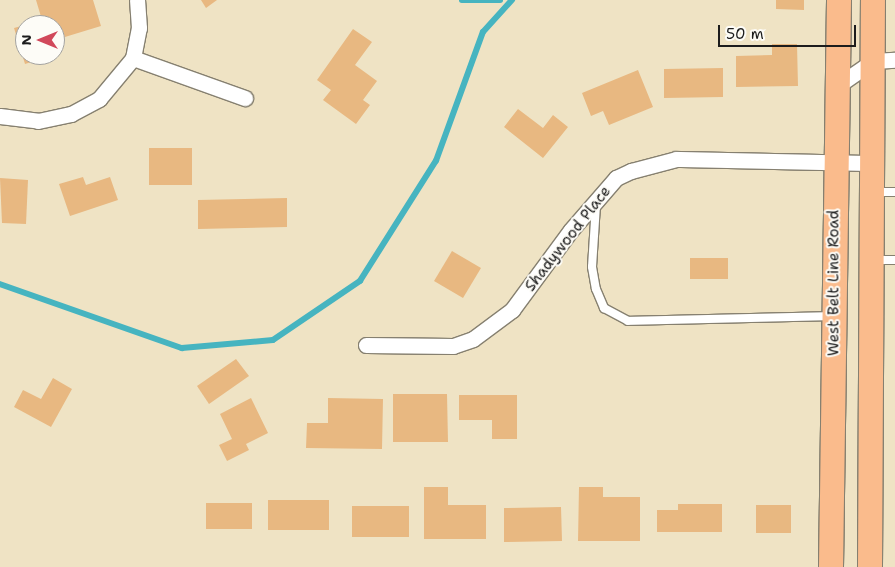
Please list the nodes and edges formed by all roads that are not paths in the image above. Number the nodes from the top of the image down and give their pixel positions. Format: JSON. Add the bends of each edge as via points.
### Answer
{"nodes":[{"id":1,"x":137,"y":0,"type":"edge"},
{"id":2,"x":839,"y":0,"type":"edge"},
{"id":3,"x":873,"y":0,"type":"edge"},
{"id":4,"x":132,"y":58,"type":"junction"},
{"id":5,"x":884,"y":61,"type":"edge"},
{"id":6,"x":837,"y":86,"type":"junction"},
{"id":7,"x":245,"y":98,"type":"dead end"},
{"id":8,"x":0,"y":116,"type":"edge"},
{"id":9,"x":834,"y":162,"type":"junction"},
{"id":10,"x":872,"y":163,"type":"junction"},
{"id":11,"x":872,"y":192,"type":"junction"},
{"id":12,"x":895,"y":192,"type":"edge"},
{"id":13,"x":596,"y":201,"type":"junction"},
{"id":14,"x":871,"y":260,"type":"junction"},
{"id":15,"x":895,"y":260,"type":"edge"},
{"id":16,"x":834,"y":316,"type":"junction"},
{"id":17,"x":366,"y":345,"type":"dead end"},
{"id":18,"x":831,"y":567,"type":"edge"},
{"id":19,"x":870,"y":567,"type":"edge"}],
"edges":[{"from":1,"to":4,"type":"street","via":[[139,28]]},
{"from":2,"to":6,"type":"main road","name":"West Belt Line Road"},
{"from":3,"to":5,"type":"main road"},
{"from":4,"to":7,"type":"street"},
{"from":4,"to":8,"type":"street","via":[[99,99],[71,114],[38,122]]},
{"from":5,"to":6,"type":"street"},
{"from":5,"to":10,"type":"main road"},
{"from":6,"to":9,"type":"main road","name":"West Belt Line Road"},
{"from":9,"to":10,"type":"street","name":"Shadywood Place"},
{"from":9,"to":13,"type":"street","name":"Shadywood Place","via":[[676,159],[616,178]]},
{"from":9,"to":16,"type":"main road","name":"West Belt Line Road"},
{"from":10,"to":11,"type":"main road"},
{"from":11,"to":12,"type":"lane"},
{"from":11,"to":14,"type":"main road"},
{"from":13,"to":16,"type":"lane","via":[[592,267],[596,289],[604,308],[628,320]]},
{"from":13,"to":17,"type":"street","name":"Shadywood Place","via":[[512,310],[473,339],[453,346]]},
{"from":14,"to":15,"type":"lane"},
{"from":14,"to":19,"type":"main road"},
{"from":16,"to":18,"type":"main road","name":"West Belt Line Road"}]}
